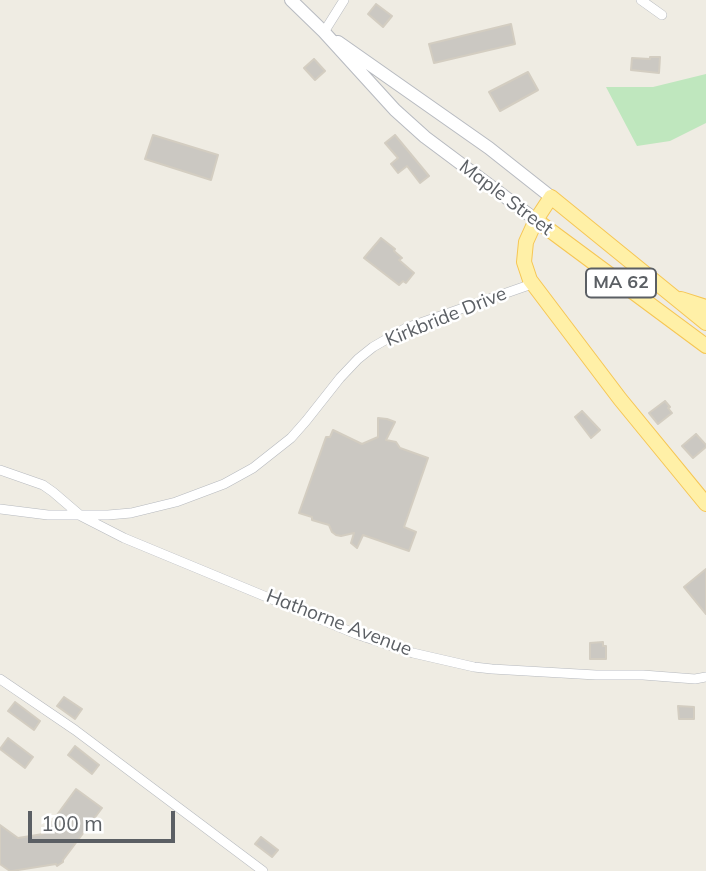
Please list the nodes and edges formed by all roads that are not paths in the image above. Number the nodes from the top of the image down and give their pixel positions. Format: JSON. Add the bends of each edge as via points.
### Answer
{"nodes":[{"id":1,"x":291,"y":0,"type":"edge"},
{"id":2,"x":344,"y":0,"type":"edge"},
{"id":3,"x":641,"y":0,"type":"edge"},
{"id":4,"x":662,"y":15,"type":"dead end"},
{"id":5,"x":324,"y":32,"type":"junction"},
{"id":6,"x":551,"y":197,"type":"junction"},
{"id":7,"x":536,"y":220,"type":"junction"},
{"id":8,"x":532,"y":284,"type":"junction"},
{"id":9,"x":667,"y":292,"type":"junction"},
{"id":10,"x":706,"y":307,"type":"edge"},
{"id":11,"x":706,"y":323,"type":"edge"},
{"id":12,"x":706,"y":346,"type":"edge"},
{"id":13,"x":0,"y":470,"type":"edge"},
{"id":14,"x":706,"y":504,"type":"edge"},
{"id":15,"x":0,"y":509,"type":"edge"},
{"id":16,"x":80,"y":516,"type":"junction"},
{"id":17,"x":706,"y":677,"type":"edge"},
{"id":18,"x":0,"y":679,"type":"edge"},
{"id":19,"x":263,"y":871,"type":"edge"}],
"edges":[{"from":1,"to":5,"type":"main road","name":"Maple Street","number":"MA 62"},
{"from":2,"to":5,"type":"street"},
{"from":3,"to":4,"type":"street"},
{"from":5,"to":6,"type":"main road","name":"Maple Street","number":"MA 62"},
{"from":5,"to":7,"type":"main road","name":"Maple Street","number":"MA 62","via":[[425,137]]},
{"from":6,"to":7,"type":"main road"},
{"from":6,"to":9,"type":"main road","name":"Maple Street","number":"MA 62"},
{"from":7,"to":8,"type":"main road","via":[[524,255]]},
{"from":7,"to":12,"type":"main road","name":"Maple Street","number":"MA 62"},
{"from":8,"to":14,"type":"main road"},
{"from":8,"to":16,"type":"street","name":"Kirkbride Drive","via":[[406,328],[373,347],[340,378],[291,438],[238,478],[153,508]]},
{"from":9,"to":10,"type":"main road"},
{"from":9,"to":11,"type":"main road","name":"Maple Street","number":"MA 62"},
{"from":13,"to":16,"type":"street","name":"Hathorne Avenue","via":[[43,485]]},
{"from":15,"to":16,"type":"street","name":"Kirkbride Drive"},
{"from":16,"to":17,"type":"street","name":"Hathorne Avenue","via":[[347,630],[413,653],[492,669]]},
{"from":18,"to":19,"type":"street"}]}
